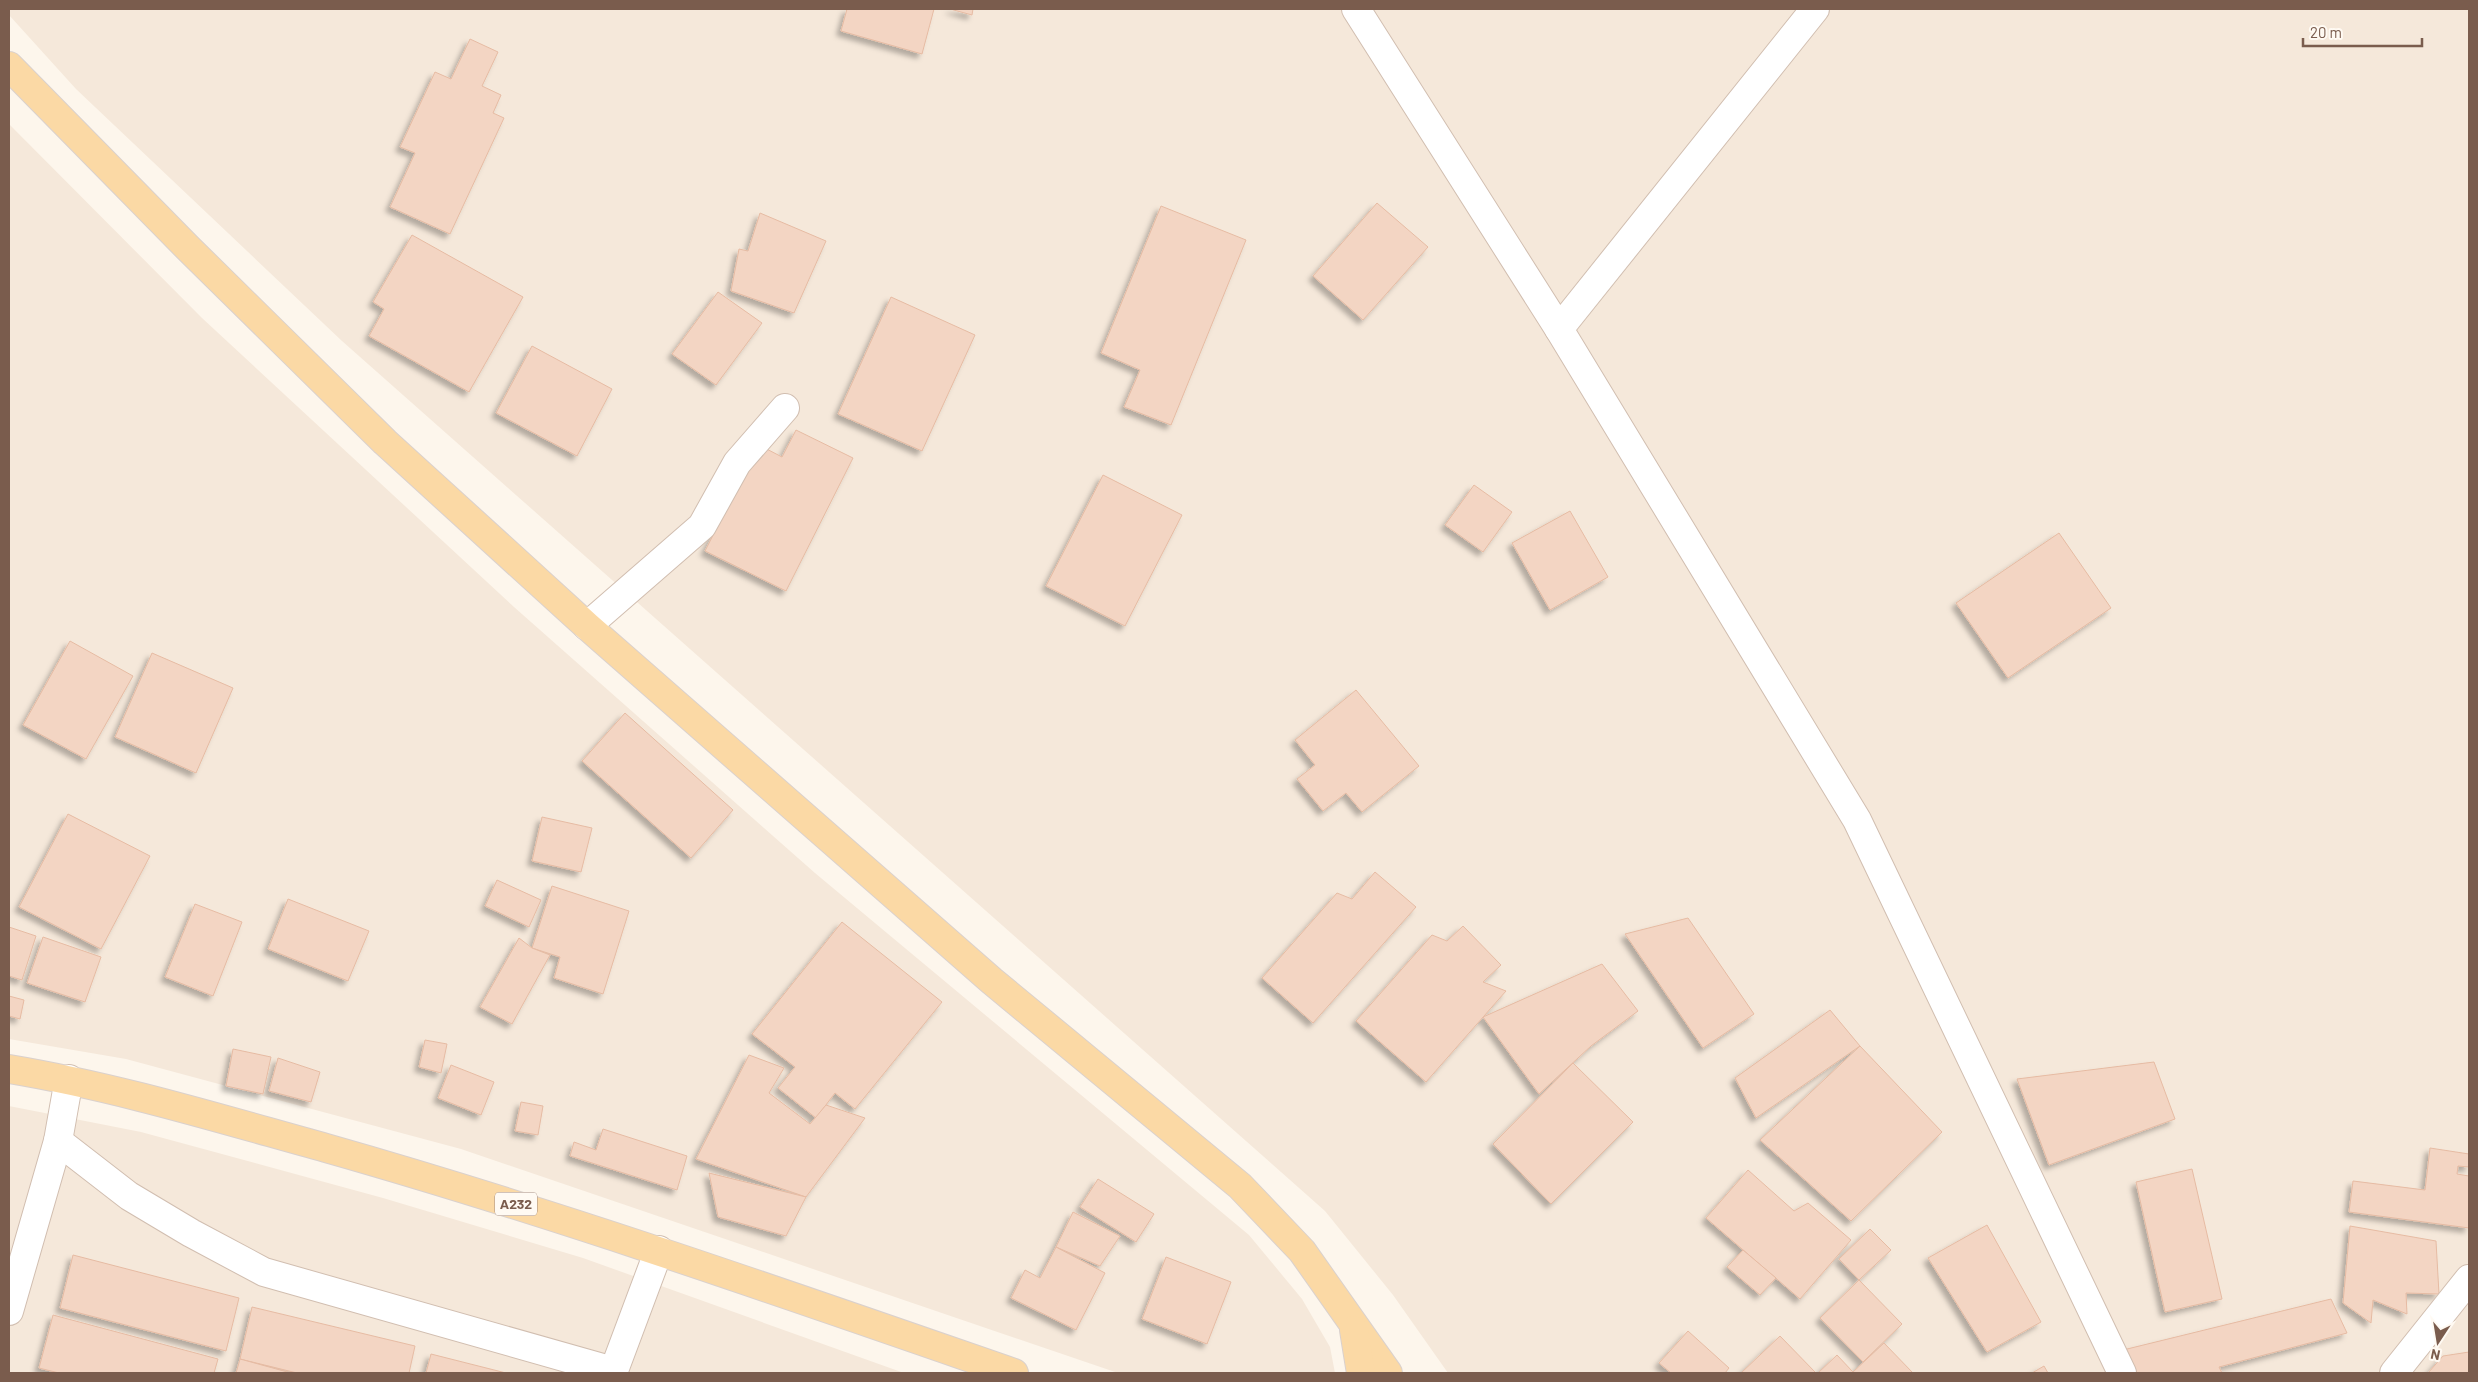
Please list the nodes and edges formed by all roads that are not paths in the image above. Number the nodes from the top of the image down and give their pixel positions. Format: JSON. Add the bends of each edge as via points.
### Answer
{"nodes":[{"id":1,"x":1356,"y":9,"type":"edge"},
{"id":2,"x":1815,"y":9,"type":"edge"},
{"id":3,"x":9,"y":66,"type":"edge"},
{"id":4,"x":1559,"y":329,"type":"junction"},
{"id":5,"x":786,"y":408,"type":"dead end"},
{"id":6,"x":588,"y":626,"type":"junction"},
{"id":7,"x":9,"y":1069,"type":"edge"},
{"id":8,"x":69,"y":1079,"type":"junction"},
{"id":9,"x":58,"y":1141,"type":"junction"},
{"id":10,"x":659,"y":1250,"type":"junction"},
{"id":11,"x":2469,"y":1279,"type":"edge"},
{"id":12,"x":9,"y":1311,"type":"edge"},
{"id":13,"x":1352,"y":1321,"type":"junction"},
{"id":14,"x":613,"y":1372,"type":"edge"},
{"id":15,"x":1014,"y":1373,"type":"edge"},
{"id":16,"x":1361,"y":1373,"type":"edge"},
{"id":17,"x":1388,"y":1373,"type":"edge"},
{"id":18,"x":2122,"y":1373,"type":"edge"},
{"id":19,"x":2394,"y":1373,"type":"edge"}],
"edges":[{"from":1,"to":4,"type":"street"},
{"from":2,"to":4,"type":"street"},
{"from":3,"to":6,"type":"main road","via":[[385,442]]},
{"from":4,"to":18,"type":"street","via":[[1856,820]]},
{"from":5,"to":6,"type":"street","via":[[737,463],[702,526]]},
{"from":6,"to":13,"type":"main road","via":[[992,981],[1240,1186],[1302,1251]]},
{"from":7,"to":8,"type":"main road","number":"A232"},
{"from":8,"to":9,"type":"street"},
{"from":8,"to":10,"type":"main road","number":"A232","via":[[369,1160]]},
{"from":9,"to":12,"type":"street"},
{"from":9,"to":14,"type":"street","via":[[129,1196],[264,1272]]},
{"from":10,"to":14,"type":"street"},
{"from":10,"to":15,"type":"main road","number":"A232"},
{"from":11,"to":19,"type":"street"},
{"from":13,"to":16,"type":"main road"},
{"from":13,"to":17,"type":"main road"}]}
